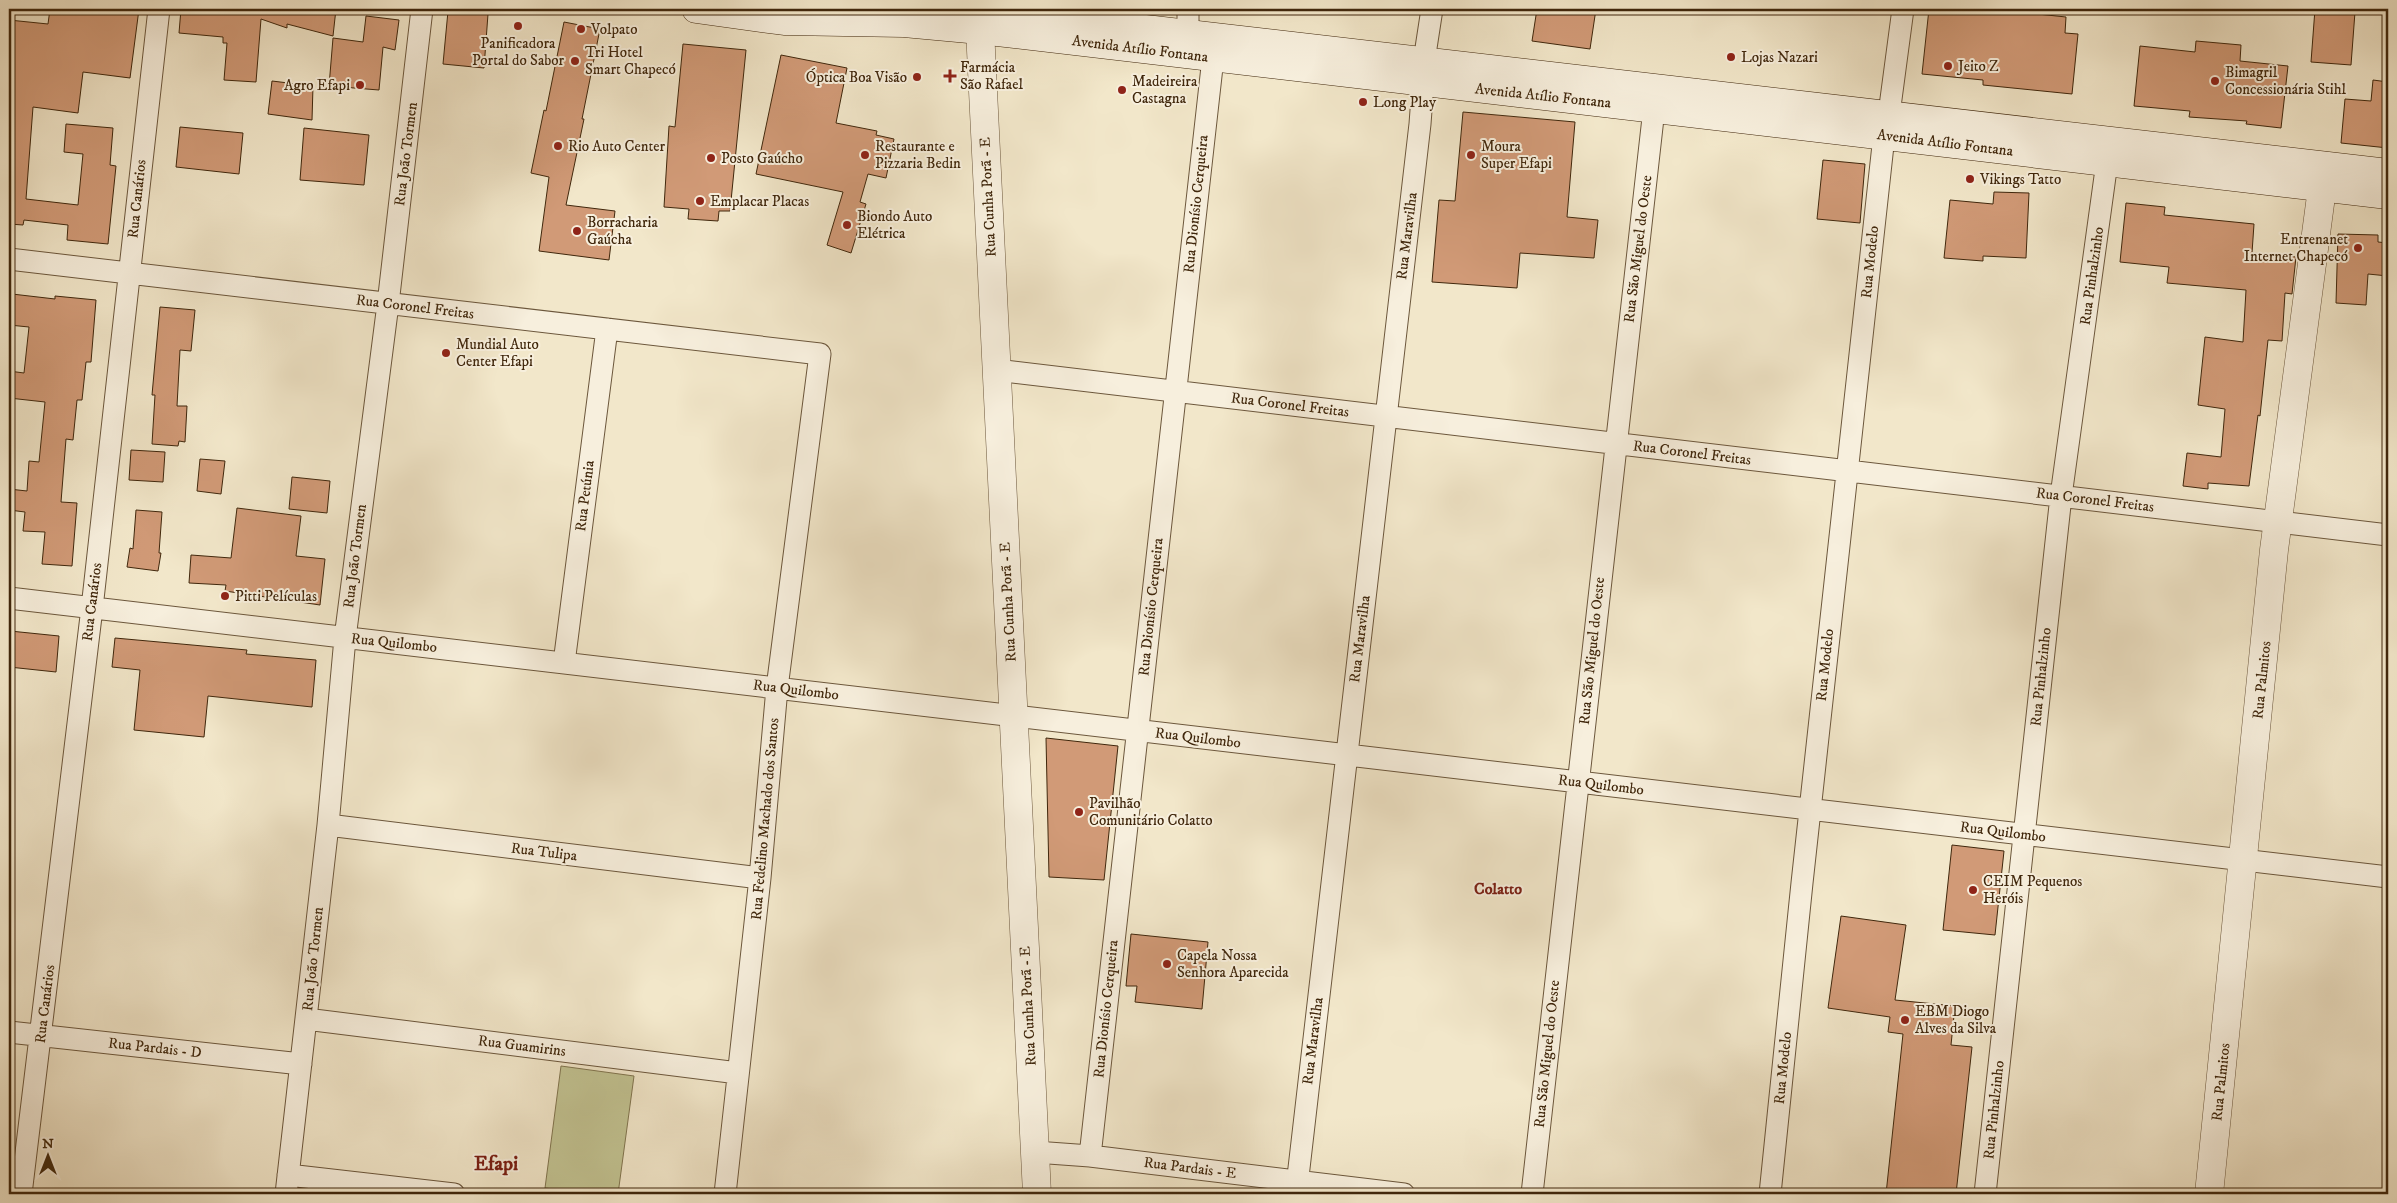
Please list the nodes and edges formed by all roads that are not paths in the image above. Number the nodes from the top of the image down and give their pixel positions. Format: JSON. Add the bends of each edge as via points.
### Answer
{"nodes":[{"id":1,"x":159,"y":9,"type":"edge"},
{"id":2,"x":422,"y":9,"type":"edge"},
{"id":3,"x":696,"y":9,"type":"edge"},
{"id":4,"x":1432,"y":9,"type":"edge"},
{"id":5,"x":1903,"y":9,"type":"edge"},
{"id":6,"x":978,"y":14,"type":"edge"},
{"id":7,"x":790,"y":15,"type":"edge"},
{"id":8,"x":1188,"y":21,"type":"edge"},
{"id":9,"x":1213,"y":58,"type":"junction"},
{"id":10,"x":1424,"y":72,"type":"junction"},
{"id":11,"x":1654,"y":109,"type":"junction"},
{"id":12,"x":1887,"y":125,"type":"junction"},
{"id":13,"x":2107,"y":162,"type":"junction"},
{"id":14,"x":2388,"y":173,"type":"edge"},
{"id":15,"x":2323,"y":176,"type":"junction"},
{"id":16,"x":2388,"y":195,"type":"edge"},
{"id":17,"x":9,"y":259,"type":"edge"},
{"id":18,"x":129,"y":273,"type":"junction"},
{"id":19,"x":388,"y":304,"type":"junction"},
{"id":20,"x":607,"y":329,"type":"junction"},
{"id":21,"x":820,"y":354,"type":"joint"},
{"id":22,"x":996,"y":370,"type":"junction"},
{"id":23,"x":1174,"y":392,"type":"junction"},
{"id":24,"x":1386,"y":417,"type":"junction"},
{"id":25,"x":1616,"y":444,"type":"junction"},
{"id":26,"x":1846,"y":471,"type":"junction"},
{"id":27,"x":2061,"y":496,"type":"junction"},
{"id":28,"x":2278,"y":522,"type":"junction"},
{"id":29,"x":2388,"y":535,"type":"edge"},
{"id":30,"x":9,"y":598,"type":"edge"},
{"id":31,"x":92,"y":608,"type":"junction"},
{"id":32,"x":344,"y":638,"type":"junction"},
{"id":33,"x":564,"y":663,"type":"junction"},
{"id":34,"x":777,"y":688,"type":"junction"},
{"id":35,"x":1014,"y":715,"type":"junction"},
{"id":36,"x":1137,"y":730,"type":"junction"},
{"id":37,"x":1347,"y":754,"type":"junction"},
{"id":38,"x":1578,"y":782,"type":"junction"},
{"id":39,"x":1810,"y":808,"type":"junction"},
{"id":40,"x":328,"y":825,"type":"junction"},
{"id":41,"x":2024,"y":834,"type":"junction"},
{"id":42,"x":2244,"y":860,"type":"junction"},
{"id":43,"x":2388,"y":877,"type":"edge"},
{"id":44,"x":760,"y":878,"type":"junction"},
{"id":45,"x":306,"y":1019,"type":"junction"},
{"id":46,"x":9,"y":1032,"type":"edge"},
{"id":47,"x":41,"y":1035,"type":"junction"},
{"id":48,"x":301,"y":1064,"type":"junction"},
{"id":49,"x":738,"y":1073,"type":"junction"},
{"id":50,"x":1035,"y":1152,"type":"junction"},
{"id":51,"x":1090,"y":1156,"type":"junction"},
{"id":52,"x":287,"y":1185,"type":"edge"},
{"id":53,"x":1296,"y":1188,"type":"edge"},
{"id":54,"x":21,"y":1194,"type":"edge"},
{"id":55,"x":454,"y":1194,"type":"edge"},
{"id":56,"x":725,"y":1194,"type":"edge"},
{"id":57,"x":1037,"y":1194,"type":"edge"},
{"id":58,"x":1404,"y":1194,"type":"edge"},
{"id":59,"x":1532,"y":1194,"type":"edge"},
{"id":60,"x":1770,"y":1194,"type":"edge"},
{"id":61,"x":1985,"y":1194,"type":"edge"},
{"id":62,"x":2209,"y":1194,"type":"edge"}],
"edges":[{"from":1,"to":18,"type":"street","name":"Rua Canários"},
{"from":2,"to":19,"type":"street","name":"Rua João Tormen"},
{"from":3,"to":7,"type":"main road","name":"Avenida Atílio Fontana"},
{"from":4,"to":10,"type":"street","name":"Rua Maravilha"},
{"from":5,"to":12,"type":"street","name":"Rua Modelo"},
{"from":6,"to":7,"type":"main road","name":"Avenida Atílio Fontana","via":[[904,23]]},
{"from":6,"to":8,"type":"main road","name":"Avenida Atílio Fontana"},
{"from":6,"to":9,"type":"main road","name":"Avenida Atílio Fontana"},
{"from":6,"to":22,"type":"main road","name":"Rua Cunha Porã - E"},
{"from":8,"to":10,"type":"main road","name":"Avenida Atílio Fontana"},
{"from":9,"to":10,"type":"main road","name":"Avenida Atílio Fontana"},
{"from":9,"to":23,"type":"street","name":"Rua Dionísio Cerqueira"},
{"from":10,"to":11,"type":"main road","name":"Avenida Atílio Fontana"},
{"from":10,"to":12,"type":"main road","name":"Avenida Atílio Fontana"},
{"from":10,"to":24,"type":"street","name":"Rua Maravilha"},
{"from":11,"to":12,"type":"main road","name":"Avenida Atílio Fontana"},
{"from":11,"to":25,"type":"street","name":"Rua São Miguel do Oeste"},
{"from":12,"to":13,"type":"main road","name":"Avenida Atílio Fontana"},
{"from":12,"to":15,"type":"main road","name":"Avenida Atílio Fontana"},
{"from":12,"to":26,"type":"street","name":"Rua Modelo"},
{"from":13,"to":15,"type":"main road","name":"Avenida Atílio Fontana"},
{"from":13,"to":27,"type":"street","name":"Rua Pinhalzinho"},
{"from":14,"to":15,"type":"main road","name":"Avenida Atílio Fontana"},
{"from":15,"to":16,"type":"main road","name":"Avenida Atílio Fontana"},
{"from":15,"to":28,"type":"main road","name":"Rua Palmitos"},
{"from":17,"to":18,"type":"street","name":"Rua Coronel Freitas"},
{"from":18,"to":19,"type":"street","name":"Rua Coronel Freitas"},
{"from":18,"to":31,"type":"street","name":"Rua Canários"},
{"from":19,"to":20,"type":"street","name":"Rua Coronel Freitas"},
{"from":19,"to":32,"type":"street","name":"Rua João Tormen"},
{"from":20,"to":21,"type":"street","name":"Rua Coronel Freitas"},
{"from":20,"to":33,"type":"street","name":"Rua Petúnia"},
{"from":21,"to":34,"type":"street","name":"Rua Fedelino Machado dos Santos"},
{"from":22,"to":23,"type":"street","name":"Rua Coronel Freitas"},
{"from":22,"to":35,"type":"main road","name":"Rua Cunha Porã - E"},
{"from":23,"to":24,"type":"street","name":"Rua Coronel Freitas"},
{"from":23,"to":36,"type":"street","name":"Rua Dionísio Cerqueira"},
{"from":24,"to":25,"type":"street","name":"Rua Coronel Freitas"},
{"from":24,"to":37,"type":"street","name":"Rua Maravilha"},
{"from":25,"to":26,"type":"street","name":"Rua Coronel Freitas"},
{"from":25,"to":38,"type":"street","name":"Rua São Miguel do Oeste"},
{"from":26,"to":27,"type":"street","name":"Rua Coronel Freitas"},
{"from":26,"to":39,"type":"street","name":"Rua Modelo"},
{"from":27,"to":28,"type":"street","name":"Rua Coronel Freitas"},
{"from":27,"to":41,"type":"street","name":"Rua Pinhalzinho"},
{"from":28,"to":29,"type":"street","name":"Rua Coronel Freitas"},
{"from":28,"to":42,"type":"main road","name":"Rua Palmitos"},
{"from":30,"to":31,"type":"street","name":"Rua Quilombo"},
{"from":31,"to":32,"type":"street","name":"Rua Quilombo"},
{"from":31,"to":47,"type":"street","name":"Rua Canários"},
{"from":32,"to":33,"type":"street","name":"Rua Quilombo"},
{"from":32,"to":40,"type":"street","name":"Rua João Tormen"},
{"from":33,"to":34,"type":"street","name":"Rua Quilombo"},
{"from":34,"to":35,"type":"street","name":"Rua Quilombo"},
{"from":34,"to":44,"type":"street","name":"Rua Fedelino Machado dos Santos"},
{"from":35,"to":36,"type":"street","name":"Rua Quilombo"},
{"from":35,"to":50,"type":"main road","name":"Rua Cunha Porã - E"},
{"from":36,"to":37,"type":"street","name":"Rua Quilombo"},
{"from":36,"to":51,"type":"street","name":"Rua Dionísio Cerqueira"},
{"from":37,"to":38,"type":"street","name":"Rua Quilombo"},
{"from":37,"to":53,"type":"street","name":"Rua Maravilha"},
{"from":38,"to":39,"type":"street","name":"Rua Quilombo"},
{"from":38,"to":59,"type":"street","name":"Rua São Miguel do Oeste"},
{"from":39,"to":41,"type":"street","name":"Rua Quilombo"},
{"from":39,"to":60,"type":"street","name":"Rua Modelo"},
{"from":40,"to":44,"type":"street","name":"Rua Tulipa"},
{"from":40,"to":45,"type":"street","name":"Rua João Tormen"},
{"from":41,"to":42,"type":"street","name":"Rua Quilombo"},
{"from":41,"to":61,"type":"street","name":"Rua Pinhalzinho"},
{"from":42,"to":43,"type":"street","name":"Rua Quilombo"},
{"from":42,"to":62,"type":"main road","name":"Rua Palmitos"},
{"from":44,"to":49,"type":"street","name":"Rua Fedelino Machado dos Santos"},
{"from":45,"to":48,"type":"street","name":"Rua João Tormen"},
{"from":45,"to":49,"type":"street","name":"Rua Guamirins"},
{"from":46,"to":47,"type":"street","name":"Rua Pardais - D"},
{"from":47,"to":48,"type":"street","name":"Rua Pardais - D"},
{"from":47,"to":54,"type":"street","name":"Rua Canários"},
{"from":48,"to":52,"type":"street","name":"Rua João Tormen"},
{"from":49,"to":56,"type":"street","name":"Rua Fedelino Machado dos Santos"},
{"from":50,"to":51,"type":"street","name":"Rua Pardais - E"},
{"from":50,"to":57,"type":"main road","name":"Rua Cunha Porã - E"},
{"from":51,"to":53,"type":"street","name":"Rua Pardais - E"},
{"from":52,"to":55,"type":"street"},
{"from":53,"to":58,"type":"street","name":"Rua Pardais - E"}]}
